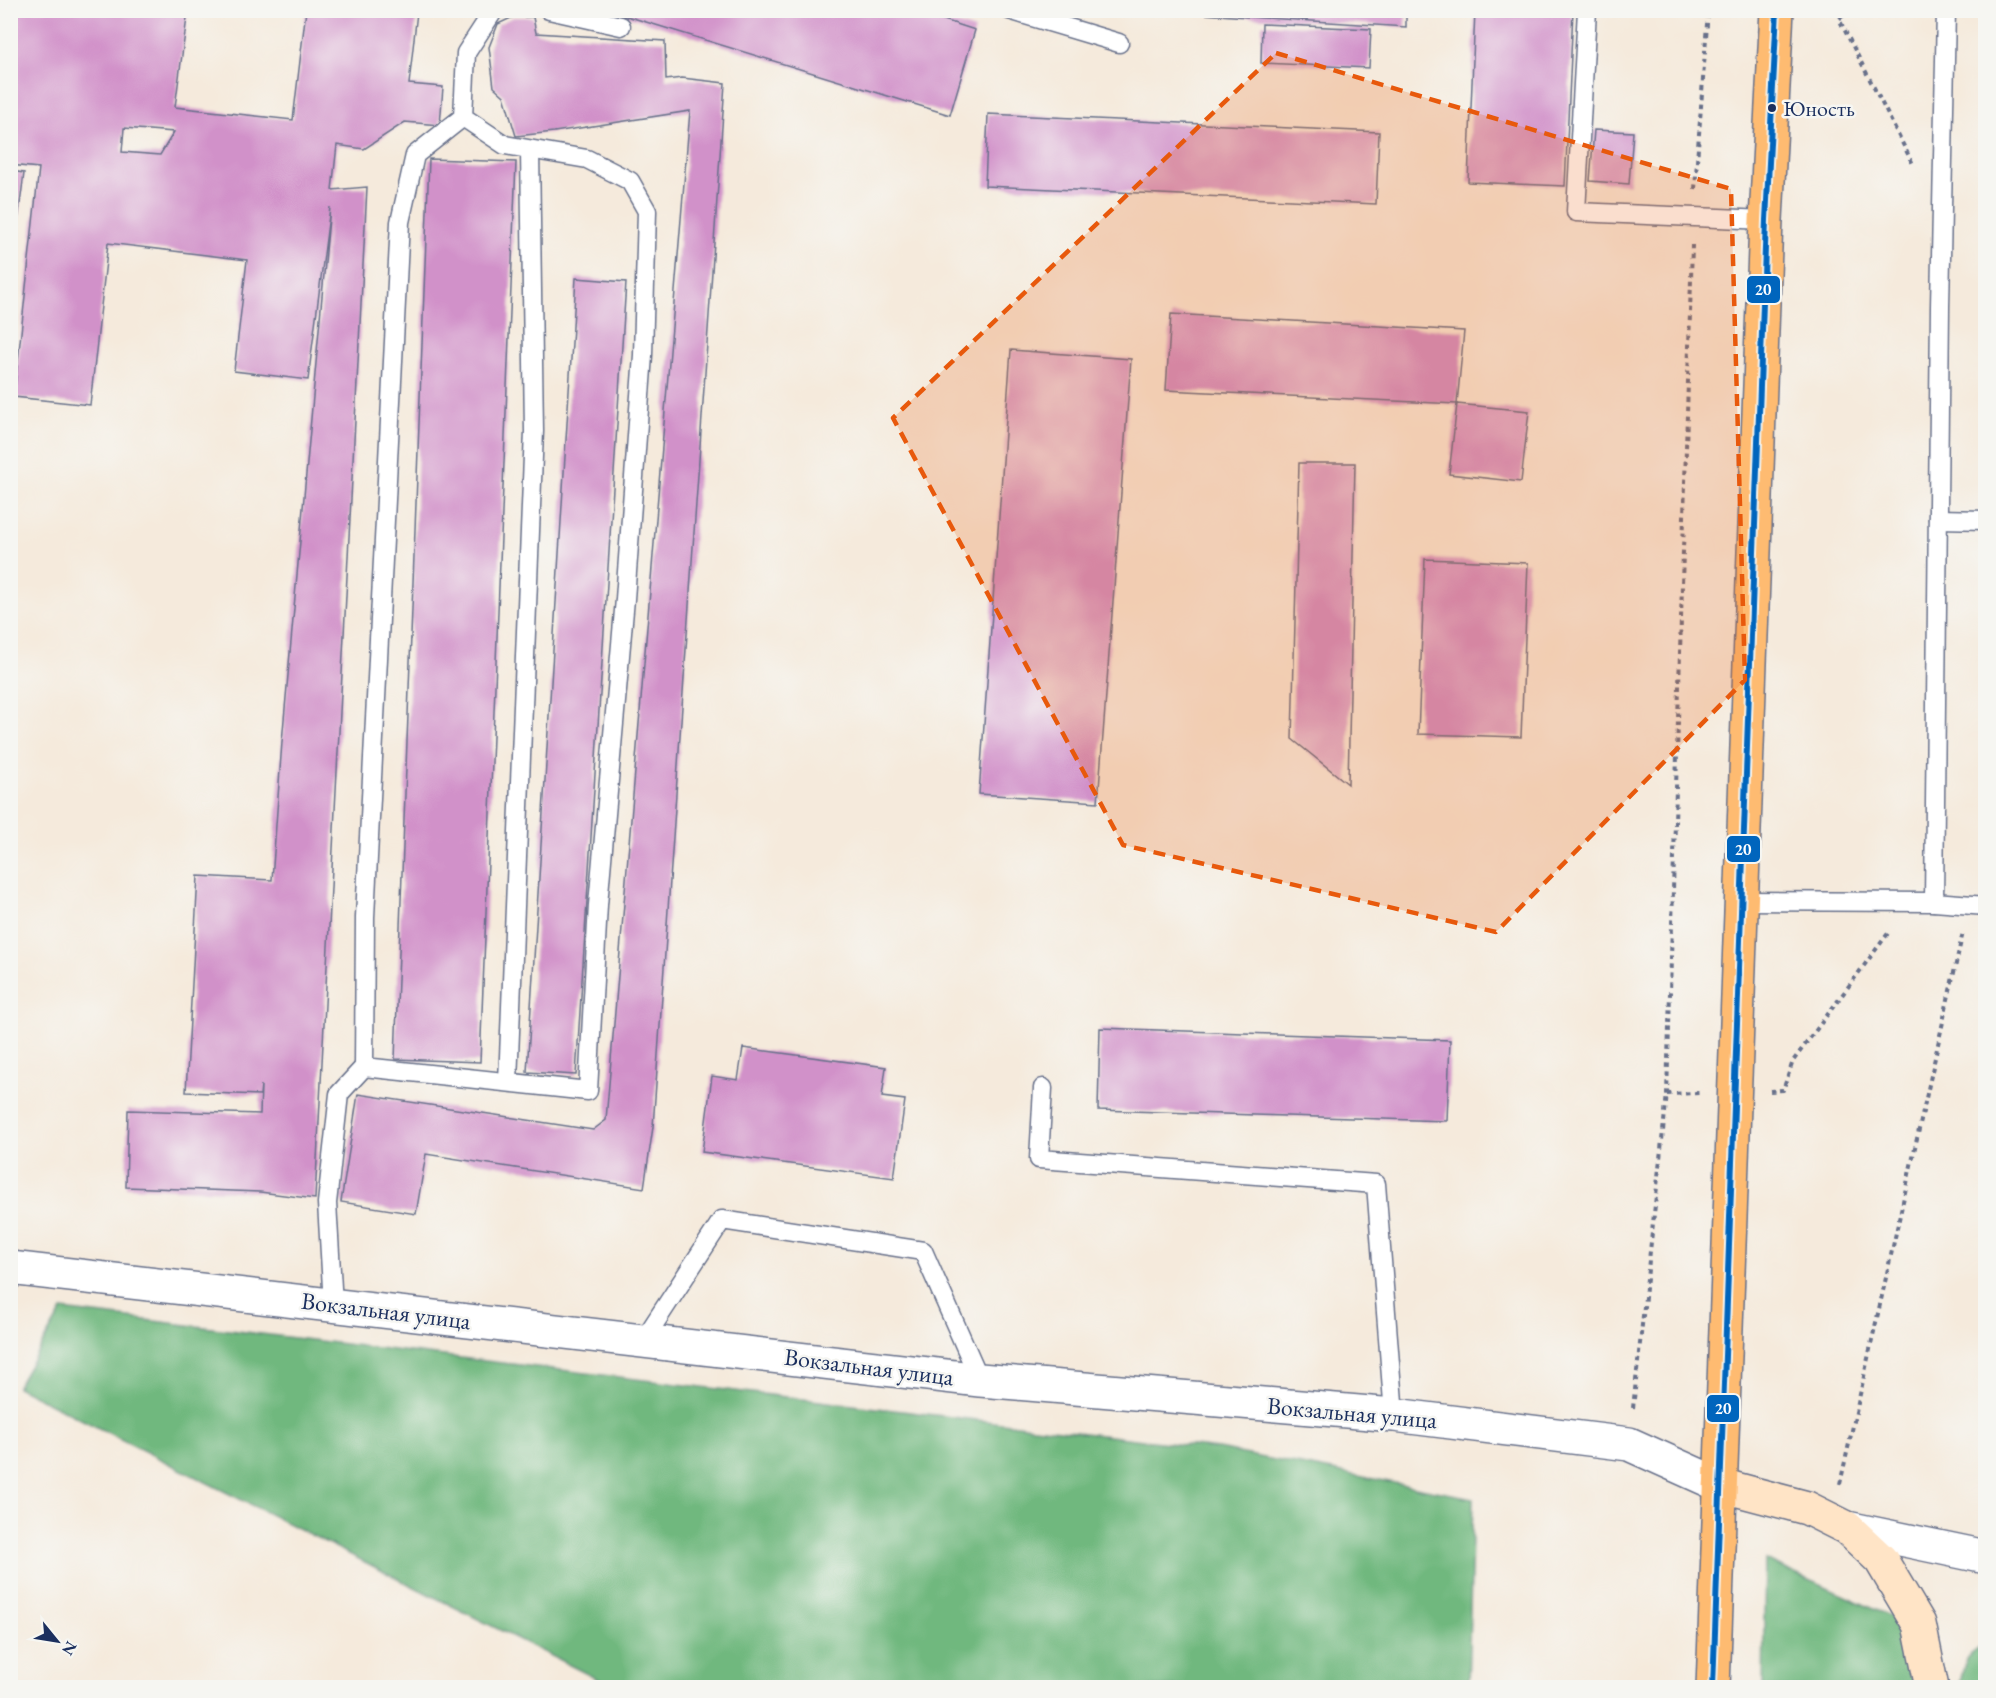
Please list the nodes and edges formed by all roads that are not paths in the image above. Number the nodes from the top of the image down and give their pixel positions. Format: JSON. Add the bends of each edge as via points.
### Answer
{"nodes":[{"id":1,"x":494,"y":10,"type":"edge"},
{"id":2,"x":549,"y":10,"type":"edge"},
{"id":3,"x":1010,"y":10,"type":"edge"},
{"id":4,"x":1587,"y":10,"type":"edge"},
{"id":5,"x":1777,"y":10,"type":"edge"},
{"id":6,"x":1946,"y":10,"type":"edge"},
{"id":7,"x":621,"y":26,"type":"dead end"},
{"id":8,"x":1119,"y":43,"type":"dead end"},
{"id":9,"x":463,"y":117,"type":"junction"},
{"id":10,"x":530,"y":150,"type":"junction"},
{"id":11,"x":1766,"y":220,"type":"junction"},
{"id":12,"x":1938,"y":519,"type":"junction"},
{"id":13,"x":1986,"y":520,"type":"edge"},
{"id":14,"x":1742,"y":901,"type":"junction"},
{"id":15,"x":1934,"y":902,"type":"junction"},
{"id":16,"x":1977,"y":905,"type":"edge"},
{"id":17,"x":364,"y":1066,"type":"junction"},
{"id":18,"x":508,"y":1082,"type":"junction"},
{"id":19,"x":1043,"y":1088,"type":"dead end"},
{"id":20,"x":10,"y":1268,"type":"edge"},
{"id":21,"x":333,"y":1305,"type":"junction"},
{"id":22,"x":643,"y":1341,"type":"junction"},
{"id":23,"x":980,"y":1380,"type":"junction"},
{"id":24,"x":1394,"y":1415,"type":"junction"},
{"id":25,"x":1720,"y":1485,"type":"junction"},
{"id":26,"x":1847,"y":1528,"type":"junction"},
{"id":27,"x":1986,"y":1557,"type":"edge"},
{"id":28,"x":1713,"y":1688,"type":"edge"},
{"id":29,"x":1932,"y":1688,"type":"edge"}],
"edges":[{"from":1,"to":9,"type":"lane","via":[[466,53]]},
{"from":2,"to":7,"type":"lane"},
{"from":3,"to":8,"type":"lane"},
{"from":4,"to":11,"type":"lane","via":[[1576,212]]},
{"from":5,"to":11,"type":"main road"},
{"from":6,"to":12,"type":"lane"},
{"from":9,"to":10,"type":"lane","via":[[506,145]]},
{"from":9,"to":17,"type":"lane","via":[[416,156],[400,222],[365,917]]},
{"from":10,"to":18,"type":"lane","via":[[534,431]]},
{"from":10,"to":18,"type":"lane","via":[[587,159],[630,181],[647,212],[647,240],[643,355],[598,904],[588,1091]]},
{"from":11,"to":14,"type":"main road"},
{"from":12,"to":13,"type":"lane"},
{"from":12,"to":15,"type":"lane"},
{"from":14,"to":15,"type":"lane"},
{"from":14,"to":25,"type":"main road"},
{"from":15,"to":16,"type":"lane"},
{"from":17,"to":18,"type":"lane"},
{"from":17,"to":21,"type":"lane","via":[[339,1094],[327,1203]]},
{"from":19,"to":24,"type":"lane","via":[[1039,1159],[1376,1184]]},
{"from":20,"to":21,"type":"street","name":"Вокзальная улица"},
{"from":21,"to":22,"type":"street","name":"Вокзальная улица"},
{"from":22,"to":23,"type":"street","name":"Вокзальная улица"},
{"from":22,"to":23,"type":"lane","via":[[722,1220],[922,1251]]},
{"from":23,"to":24,"type":"street","name":"Вокзальная улица"},
{"from":24,"to":25,"type":"street","name":"Вокзальная улица","via":[[1629,1444]]},
{"from":25,"to":26,"type":"street","via":[[1808,1508]]},
{"from":25,"to":28,"type":"main road"},
{"from":26,"to":27,"type":"street"},
{"from":26,"to":29,"type":"street","via":[[1881,1560],[1919,1624]]}]}
